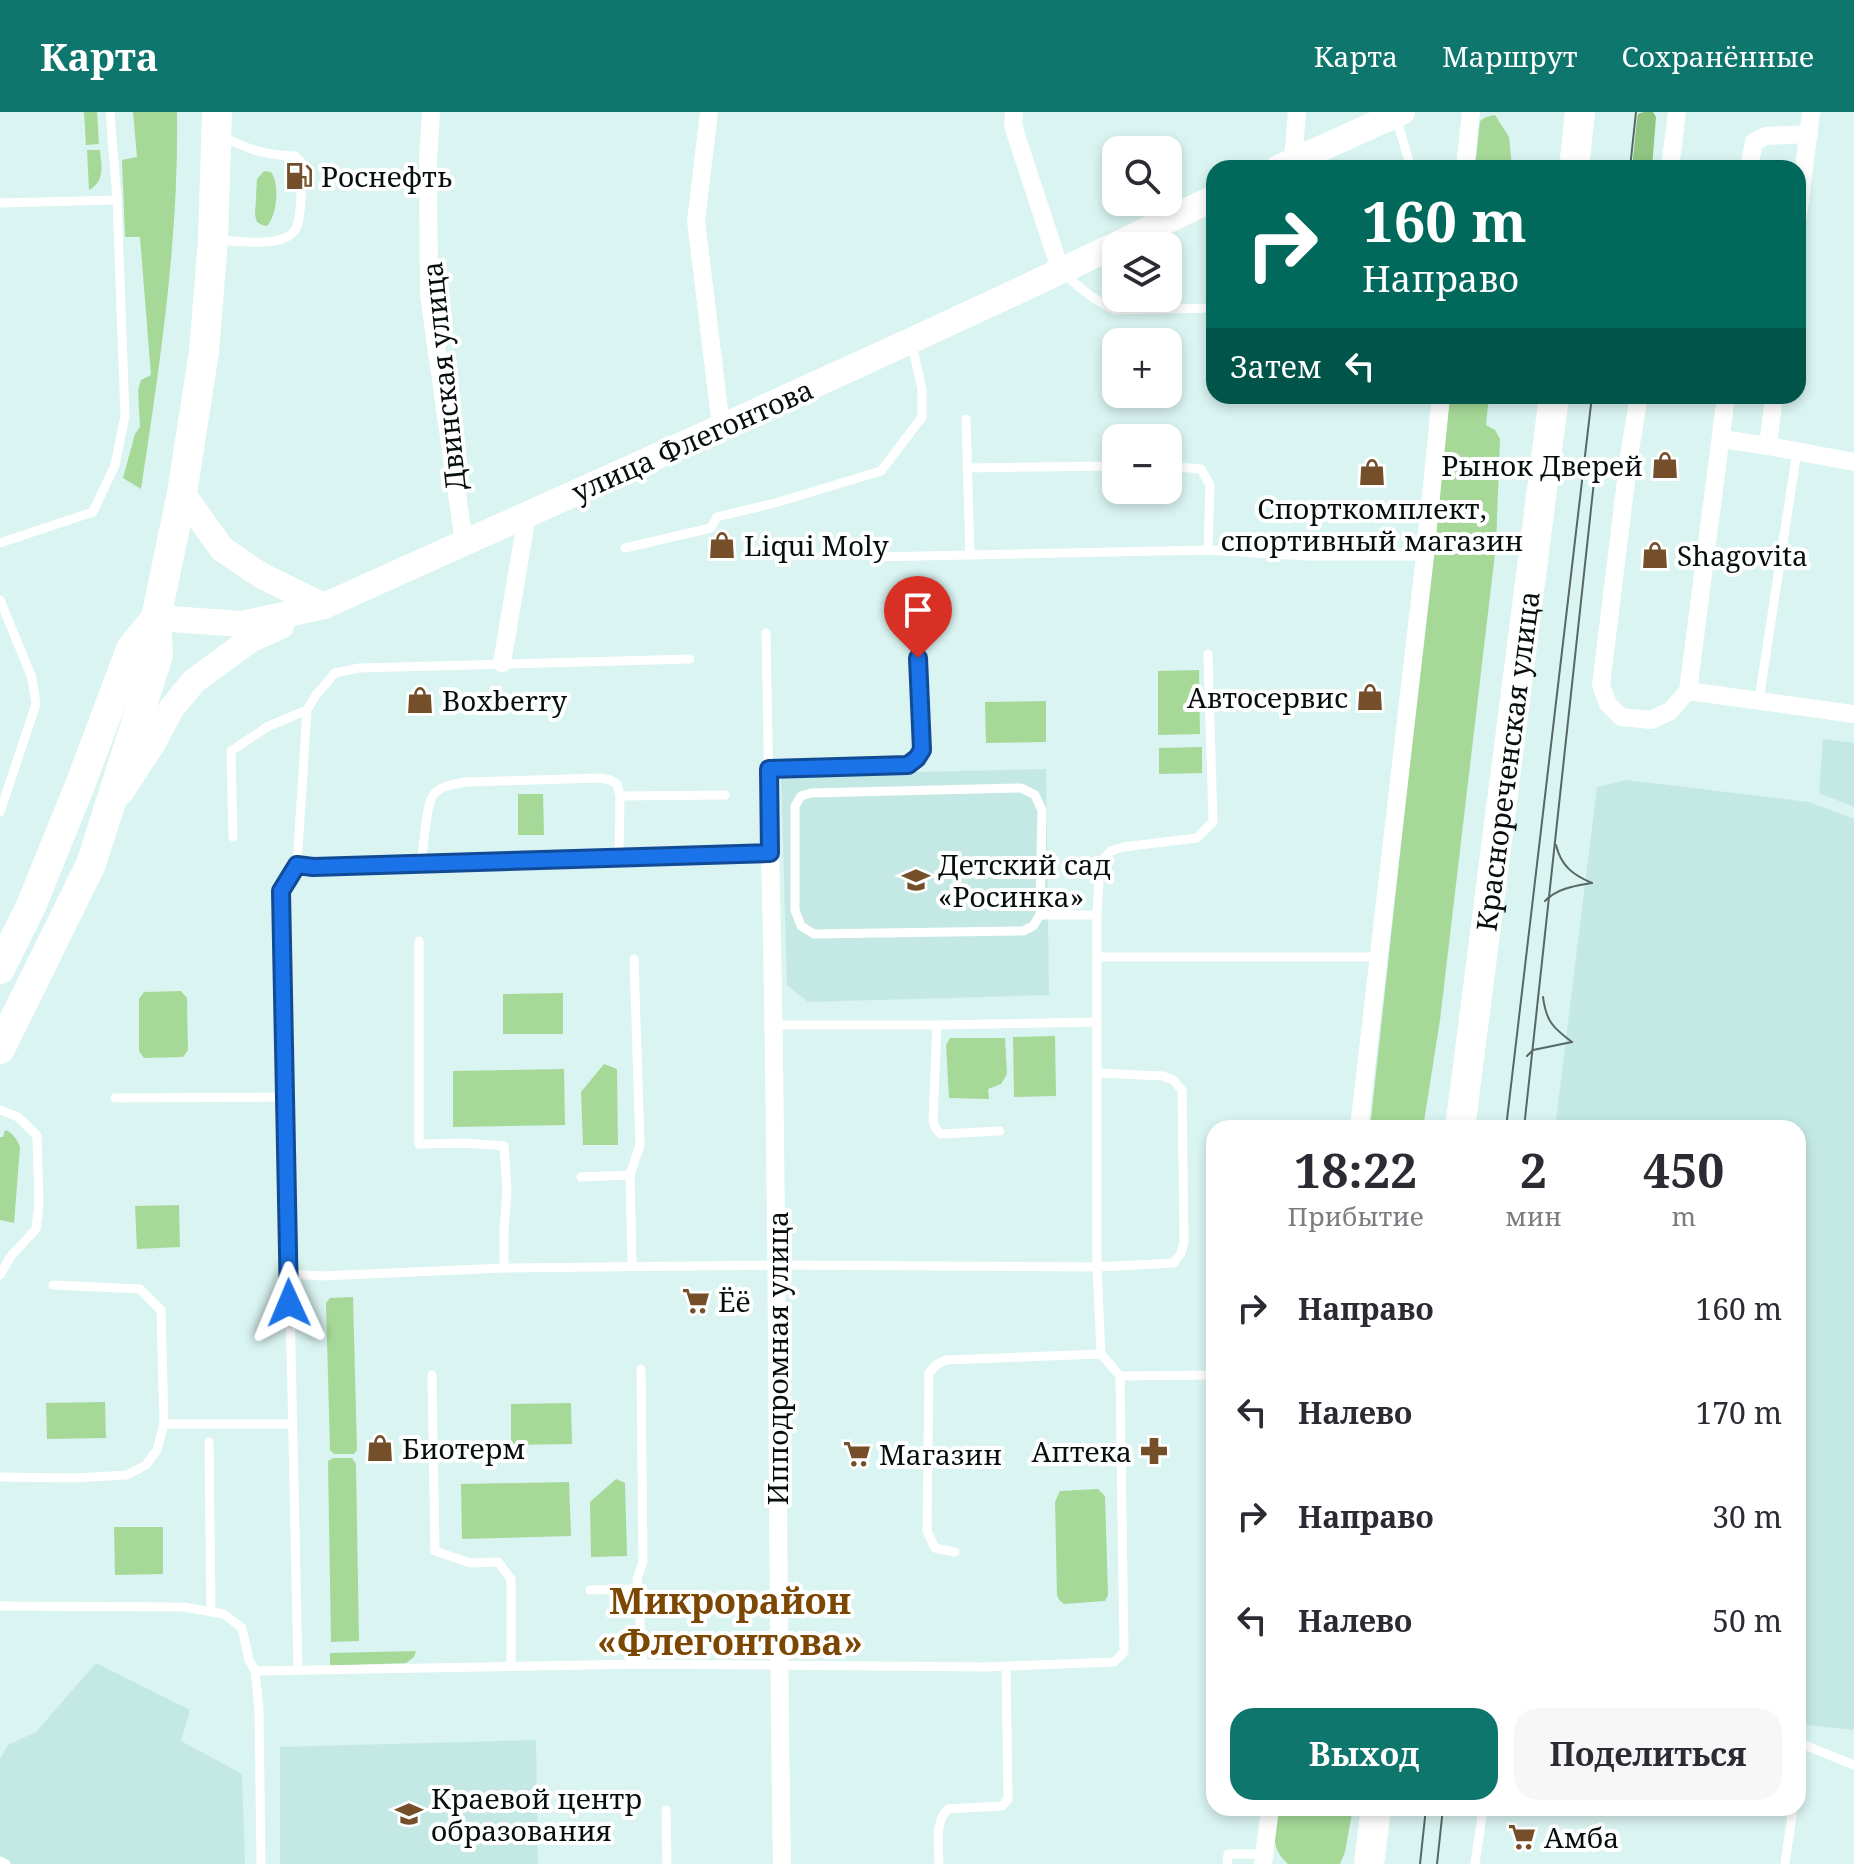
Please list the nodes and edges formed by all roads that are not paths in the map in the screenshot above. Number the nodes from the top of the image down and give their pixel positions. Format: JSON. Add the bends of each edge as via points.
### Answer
{"nodes":[{"id":1,"x":110,"y":112,"type":"edge"},
{"id":2,"x":431,"y":112,"type":"edge"},
{"id":3,"x":709,"y":112,"type":"edge"},
{"id":4,"x":1014,"y":112,"type":"edge"},
{"id":5,"x":1297,"y":112,"type":"edge"},
{"id":6,"x":1471,"y":112,"type":"edge"},
{"id":7,"x":1580,"y":112,"type":"edge"},
{"id":8,"x":1677,"y":112,"type":"edge"},
{"id":9,"x":1811,"y":112,"type":"edge"},
{"id":10,"x":1399,"y":114,"type":"edge"},
{"id":11,"x":217,"y":122,"type":"edge"},
{"id":12,"x":1809,"y":134,"type":"junction"},
{"id":13,"x":1290,"y":160,"type":"edge"},
{"id":14,"x":1302,"y":160,"type":"edge"},
{"id":15,"x":1409,"y":160,"type":"edge"},
{"id":16,"x":1466,"y":160,"type":"edge"},
{"id":17,"x":1575,"y":160,"type":"edge"},
{"id":18,"x":1671,"y":160,"type":"edge"},
{"id":19,"x":1751,"y":160,"type":"edge"},
{"id":20,"x":1806,"y":160,"type":"edge"},
{"id":21,"x":117,"y":200,"type":"junction"},
{"id":22,"x":1206,"y":202,"type":"edge"},
{"id":23,"x":0,"y":203,"type":"edge"},
{"id":24,"x":213,"y":240,"type":"junction"},
{"id":25,"x":1061,"y":272,"type":"junction"},
{"id":26,"x":1206,"y":308,"type":"edge"},
{"id":27,"x":911,"y":341,"type":"junction"},
{"id":28,"x":1440,"y":404,"type":"edge"},
{"id":29,"x":1553,"y":404,"type":"edge"},
{"id":30,"x":1638,"y":404,"type":"edge"},
{"id":31,"x":1725,"y":404,"type":"edge"},
{"id":32,"x":1773,"y":404,"type":"edge"},
{"id":33,"x":966,"y":419,"type":"dead end"},
{"id":34,"x":721,"y":426,"type":"junction"},
{"id":35,"x":1722,"y":439,"type":"junction"},
{"id":36,"x":1768,"y":446,"type":"junction"},
{"id":37,"x":1797,"y":451,"type":"junction"},
{"id":38,"x":1854,"y":462,"type":"edge"},
{"id":39,"x":1102,"y":466,"type":"edge"},
{"id":40,"x":1182,"y":467,"type":"edge"},
{"id":41,"x":967,"y":468,"type":"junction"},
{"id":42,"x":182,"y":493,"type":"junction"},
{"id":43,"x":527,"y":515,"type":"junction"},
{"id":44,"x":0,"y":543,"type":"edge"},
{"id":45,"x":464,"y":543,"type":"junction"},
{"id":46,"x":625,"y":548,"type":"dead end"},
{"id":47,"x":1208,"y":550,"type":"junction"},
{"id":48,"x":970,"y":555,"type":"junction"},
{"id":49,"x":1425,"y":556,"type":"junction"},
{"id":50,"x":872,"y":557,"type":"dead end"},
{"id":51,"x":0,"y":600,"type":"edge"},
{"id":52,"x":324,"y":606,"type":"junction"},
{"id":53,"x":156,"y":618,"type":"junction"},
{"id":54,"x":766,"y":633,"type":"dead end"},
{"id":55,"x":1208,"y":654,"type":"dead end"},
{"id":56,"x":918,"y":658,"type":"dead end"},
{"id":57,"x":690,"y":659,"type":"dead end"},
{"id":58,"x":502,"y":663,"type":"junction"},
{"id":59,"x":1688,"y":691,"type":"junction"},
{"id":60,"x":1759,"y":700,"type":"junction"},
{"id":61,"x":307,"y":710,"type":"junction"},
{"id":62,"x":1854,"y":714,"type":"edge"},
{"id":63,"x":769,"y":769,"type":"junction"},
{"id":64,"x":725,"y":795,"type":"dead end"},
{"id":65,"x":620,"y":796,"type":"junction"},
{"id":66,"x":1,"y":809,"type":"edge"},
{"id":67,"x":102,"y":835,"type":"junction"},
{"id":68,"x":233,"y":837,"type":"dead end"},
{"id":69,"x":770,"y":853,"type":"junction"},
{"id":70,"x":619,"y":858,"type":"junction"},
{"id":71,"x":421,"y":863,"type":"junction"},
{"id":72,"x":297,"y":865,"type":"junction"},
{"id":73,"x":1040,"y":915,"type":"junction"},
{"id":74,"x":1097,"y":915,"type":"junction"},
{"id":75,"x":419,"y":941,"type":"dead end"},
{"id":76,"x":1097,"y":957,"type":"junction"},
{"id":77,"x":1379,"y":957,"type":"junction"},
{"id":78,"x":634,"y":959,"type":"dead end"},
{"id":79,"x":0,"y":969,"type":"edge"},
{"id":80,"x":1097,"y":1022,"type":"junction"},
{"id":81,"x":775,"y":1025,"type":"junction"},
{"id":82,"x":937,"y":1025,"type":"junction"},
{"id":83,"x":0,"y":1049,"type":"edge"},
{"id":84,"x":1097,"y":1073,"type":"junction"},
{"id":85,"x":286,"y":1097,"type":"junction"},
{"id":86,"x":115,"y":1098,"type":"dead end"},
{"id":87,"x":247,"y":1098,"type":"junction"},
{"id":88,"x":0,"y":1110,"type":"edge"},
{"id":89,"x":249,"y":1112,"type":"dead end"},
{"id":90,"x":1360,"y":1120,"type":"edge"},
{"id":91,"x":1461,"y":1120,"type":"edge"},
{"id":92,"x":1000,"y":1131,"type":"dead end"},
{"id":93,"x":630,"y":1175,"type":"junction"},
{"id":94,"x":581,"y":1177,"type":"dead end"},
{"id":95,"x":778,"y":1265,"type":"junction"},
{"id":96,"x":632,"y":1266,"type":"junction"},
{"id":97,"x":1097,"y":1267,"type":"junction"},
{"id":98,"x":504,"y":1268,"type":"junction"},
{"id":99,"x":289,"y":1274,"type":"junction"},
{"id":100,"x":0,"y":1275,"type":"edge"},
{"id":101,"x":53,"y":1285,"type":"dead end"},
{"id":102,"x":1101,"y":1354,"type":"junction"},
{"id":103,"x":641,"y":1369,"type":"dead end"},
{"id":104,"x":432,"y":1375,"type":"dead end"},
{"id":105,"x":1206,"y":1375,"type":"edge"},
{"id":106,"x":1120,"y":1376,"type":"junction"},
{"id":107,"x":164,"y":1424,"type":"junction"},
{"id":108,"x":293,"y":1424,"type":"junction"},
{"id":109,"x":209,"y":1442,"type":"dead end"},
{"id":110,"x":0,"y":1477,"type":"edge"},
{"id":111,"x":955,"y":1552,"type":"dead end"},
{"id":112,"x":638,"y":1589,"type":"junction"},
{"id":113,"x":590,"y":1590,"type":"dead end"},
{"id":114,"x":0,"y":1606,"type":"edge"},
{"id":115,"x":211,"y":1612,"type":"junction"},
{"id":116,"x":643,"y":1664,"type":"junction"},
{"id":117,"x":778,"y":1664,"type":"junction"},
{"id":118,"x":511,"y":1666,"type":"junction"},
{"id":119,"x":1006,"y":1667,"type":"junction"},
{"id":120,"x":298,"y":1670,"type":"junction"},
{"id":121,"x":255,"y":1671,"type":"junction"},
{"id":122,"x":1806,"y":1746,"type":"edge"},
{"id":123,"x":1854,"y":1765,"type":"edge"},
{"id":124,"x":666,"y":1810,"type":"dead end"},
{"id":125,"x":1269,"y":1816,"type":"edge"},
{"id":126,"x":1375,"y":1816,"type":"edge"},
{"id":127,"x":1482,"y":1816,"type":"edge"},
{"id":128,"x":1792,"y":1816,"type":"edge"},
{"id":129,"x":1264,"y":1859,"type":"edge"},
{"id":130,"x":0,"y":1861,"type":"edge"},
{"id":131,"x":6,"y":1864,"type":"edge"},
{"id":132,"x":261,"y":1864,"type":"edge"},
{"id":133,"x":667,"y":1864,"type":"edge"},
{"id":134,"x":782,"y":1864,"type":"edge"},
{"id":135,"x":939,"y":1864,"type":"edge"},
{"id":136,"x":1227,"y":1864,"type":"edge"},
{"id":137,"x":1369,"y":1864,"type":"edge"},
{"id":138,"x":1475,"y":1864,"type":"edge"},
{"id":139,"x":1785,"y":1864,"type":"edge"}],
"edges":[{"from":1,"to":21,"type":"lane"},
{"from":2,"to":45,"type":"street","name":"Двинская улица","via":[[429,295]]},
{"from":3,"to":34,"type":"street","via":[[696,221]]},
{"from":4,"to":25,"type":"street","via":[[1016,135]]},
{"from":5,"to":13,"type":"street"},
{"from":6,"to":16,"type":"street"},
{"from":7,"to":17,"type":"main road"},
{"from":8,"to":18,"type":"street"},
{"from":9,"to":12,"type":"street"},
{"from":10,"to":14,"type":"street"},
{"from":10,"to":15,"type":"lane"},
{"from":11,"to":24,"type":"main road"},
{"from":11,"to":24,"type":"lane","via":[[250,149],[300,158],[302,170],[297,227],[288,237]]},
{"from":12,"to":19,"type":"street","via":[[1766,136],[1754,142]]},
{"from":12,"to":20,"type":"street"},
{"from":21,"to":23,"type":"lane"},
{"from":21,"to":44,"type":"lane","via":[[125,416],[115,465],[93,512]]},
{"from":22,"to":25,"type":"street","name":"улица Флегонтова"},
{"from":24,"to":42,"type":"main road","via":[[204,352]]},
{"from":25,"to":26,"type":"lane","via":[[1115,310]]},
{"from":25,"to":27,"type":"street","name":"улица Флегонтова"},
{"from":27,"to":34,"type":"street","name":"улица Флегонтова"},
{"from":27,"to":46,"type":"lane","via":[[922,389],[922,417],[881,471],[717,517],[711,528]]},
{"from":28,"to":49,"type":"street"},
{"from":29,"to":91,"type":"main road","name":"Краснореченская улица"},
{"from":30,"to":59,"type":"street","via":[[1601,685],[1608,704],[1621,717],[1651,720],[1670,711]]},
{"from":31,"to":35,"type":"street"},
{"from":32,"to":36,"type":"street"},
{"from":33,"to":41,"type":"lane"},
{"from":34,"to":43,"type":"street","name":"улица Флегонтова"},
{"from":35,"to":36,"type":"street"},
{"from":35,"to":59,"type":"street"},
{"from":36,"to":37,"type":"street"},
{"from":37,"to":38,"type":"street"},
{"from":37,"to":60,"type":"lane"},
{"from":39,"to":41,"type":"lane"},
{"from":40,"to":47,"type":"lane","via":[[1201,469],[1210,485]]},
{"from":41,"to":48,"type":"lane"},
{"from":42,"to":52,"type":"street","via":[[222,549],[262,576]]},
{"from":42,"to":53,"type":"main road"},
{"from":43,"to":45,"type":"street","name":"улица Флегонтова"},
{"from":43,"to":58,"type":"street"},
{"from":45,"to":52,"type":"street","name":"улица Флегонтова"},
{"from":47,"to":48,"type":"lane"},
{"from":47,"to":49,"type":"lane"},
{"from":48,"to":50,"type":"lane"},
{"from":49,"to":77,"type":"street"},
{"from":51,"to":66,"type":"lane","via":[[32,678],[36,704]]},
{"from":52,"to":53,"type":"street","name":"улица Флегонтова","via":[[242,624]]},
{"from":52,"to":67,"type":"street","via":[[250,640],[194,681],[126,783]]},
{"from":53,"to":67,"type":"main road","via":[[158,655]]},
{"from":53,"to":79,"type":"main road","via":[[131,649],[31,906]]},
{"from":54,"to":63,"type":"lane"},
{"from":55,"to":74,"type":"lane","via":[[1213,822],[1197,838],[1111,851],[1100,862]]},
{"from":56,"to":63,"type":"lane","via":[[922,750],[908,765]]},
{"from":57,"to":58,"type":"lane"},
{"from":58,"to":61,"type":"lane","via":[[335,673]]},
{"from":59,"to":60,"type":"street"},
{"from":60,"to":62,"type":"street"},
{"from":61,"to":68,"type":"lane","via":[[267,727],[231,751]]},
{"from":61,"to":72,"type":"lane"},
{"from":63,"to":69,"type":"lane"},
{"from":64,"to":65,"type":"lane"},
{"from":65,"to":70,"type":"lane"},
{"from":65,"to":71,"type":"lane","via":[[617,784],[601,778],[448,784],[429,799]]},
{"from":67,"to":83,"type":"main road"},
{"from":69,"to":70,"type":"lane"},
{"from":69,"to":81,"type":"street","name":"Ипподромная улица"},
{"from":70,"to":71,"type":"lane"},
{"from":71,"to":72,"type":"lane"},
{"from":72,"to":85,"type":"lane","via":[[281,891]]},
{"from":73,"to":73,"type":"lane","via":[[1023,931],[814,934],[801,926],[795,910],[795,806],[811,793],[1021,788],[1035,795],[1042,810]]},
{"from":73,"to":74,"type":"lane"},
{"from":74,"to":76,"type":"lane"},
{"from":75,"to":98,"type":"lane","via":[[419,1144],[504,1146]]},
{"from":76,"to":77,"type":"lane"},
{"from":76,"to":80,"type":"lane"},
{"from":77,"to":90,"type":"street"},
{"from":78,"to":93,"type":"lane","via":[[640,1145]]},
{"from":80,"to":82,"type":"lane"},
{"from":80,"to":84,"type":"lane"},
{"from":81,"to":82,"type":"lane"},
{"from":81,"to":95,"type":"street","name":"Ипподромная улица"},
{"from":82,"to":92,"type":"lane","via":[[936,1129],[941,1134]]},
{"from":84,"to":97,"type":"lane"},
{"from":84,"to":97,"type":"lane","via":[[1163,1076],[1182,1090],[1184,1243],[1174,1263]]},
{"from":85,"to":87,"type":"lane"},
{"from":85,"to":99,"type":"lane"},
{"from":86,"to":87,"type":"lane"},
{"from":87,"to":89,"type":"lane"},
{"from":88,"to":100,"type":"lane","via":[[18,1117],[37,1136],[39,1189],[36,1229]]},
{"from":93,"to":94,"type":"lane"},
{"from":93,"to":96,"type":"lane"},
{"from":95,"to":96,"type":"lane"},
{"from":95,"to":97,"type":"lane"},
{"from":95,"to":117,"type":"street","name":"Ипподромная улица"},
{"from":96,"to":98,"type":"lane"},
{"from":97,"to":102,"type":"lane"},
{"from":98,"to":99,"type":"lane"},
{"from":99,"to":108,"type":"lane"},
{"from":101,"to":107,"type":"lane","via":[[140,1289],[161,1310]]},
{"from":102,"to":106,"type":"lane"},
{"from":102,"to":111,"type":"lane","via":[[946,1360],[929,1373],[927,1531],[935,1548]]},
{"from":103,"to":112,"type":"lane","via":[[643,1562]]},
{"from":104,"to":118,"type":"lane","via":[[435,1551],[470,1563],[498,1562],[511,1579]]},
{"from":105,"to":106,"type":"lane"},
{"from":106,"to":119,"type":"lane","via":[[1124,1652],[1114,1662]]},
{"from":107,"to":108,"type":"lane"},
{"from":107,"to":110,"type":"lane","via":[[157,1450],[146,1465],[127,1475]]},
{"from":108,"to":120,"type":"lane"},
{"from":109,"to":115,"type":"lane"},
{"from":112,"to":113,"type":"lane"},
{"from":112,"to":116,"type":"lane"},
{"from":114,"to":115,"type":"lane","via":[[184,1607]]},
{"from":115,"to":121,"type":"lane","via":[[224,1614],[242,1628]]},
{"from":116,"to":117,"type":"lane"},
{"from":116,"to":118,"type":"lane"},
{"from":117,"to":119,"type":"lane"},
{"from":117,"to":134,"type":"street","name":"Ипподромная улица"},
{"from":118,"to":120,"type":"lane"},
{"from":119,"to":135,"type":"lane","via":[[1008,1799],[1002,1806],[944,1812]]},
{"from":120,"to":121,"type":"lane"},
{"from":121,"to":132,"type":"lane"},
{"from":122,"to":123,"type":"lane"},
{"from":124,"to":133,"type":"lane"},
{"from":125,"to":129,"type":"street"},
{"from":126,"to":137,"type":"main road"},
{"from":127,"to":138,"type":"lane"},
{"from":128,"to":139,"type":"lane"},
{"from":129,"to":136,"type":"lane","via":[[1228,1854]]},
{"from":130,"to":131,"type":"lane"}]}
